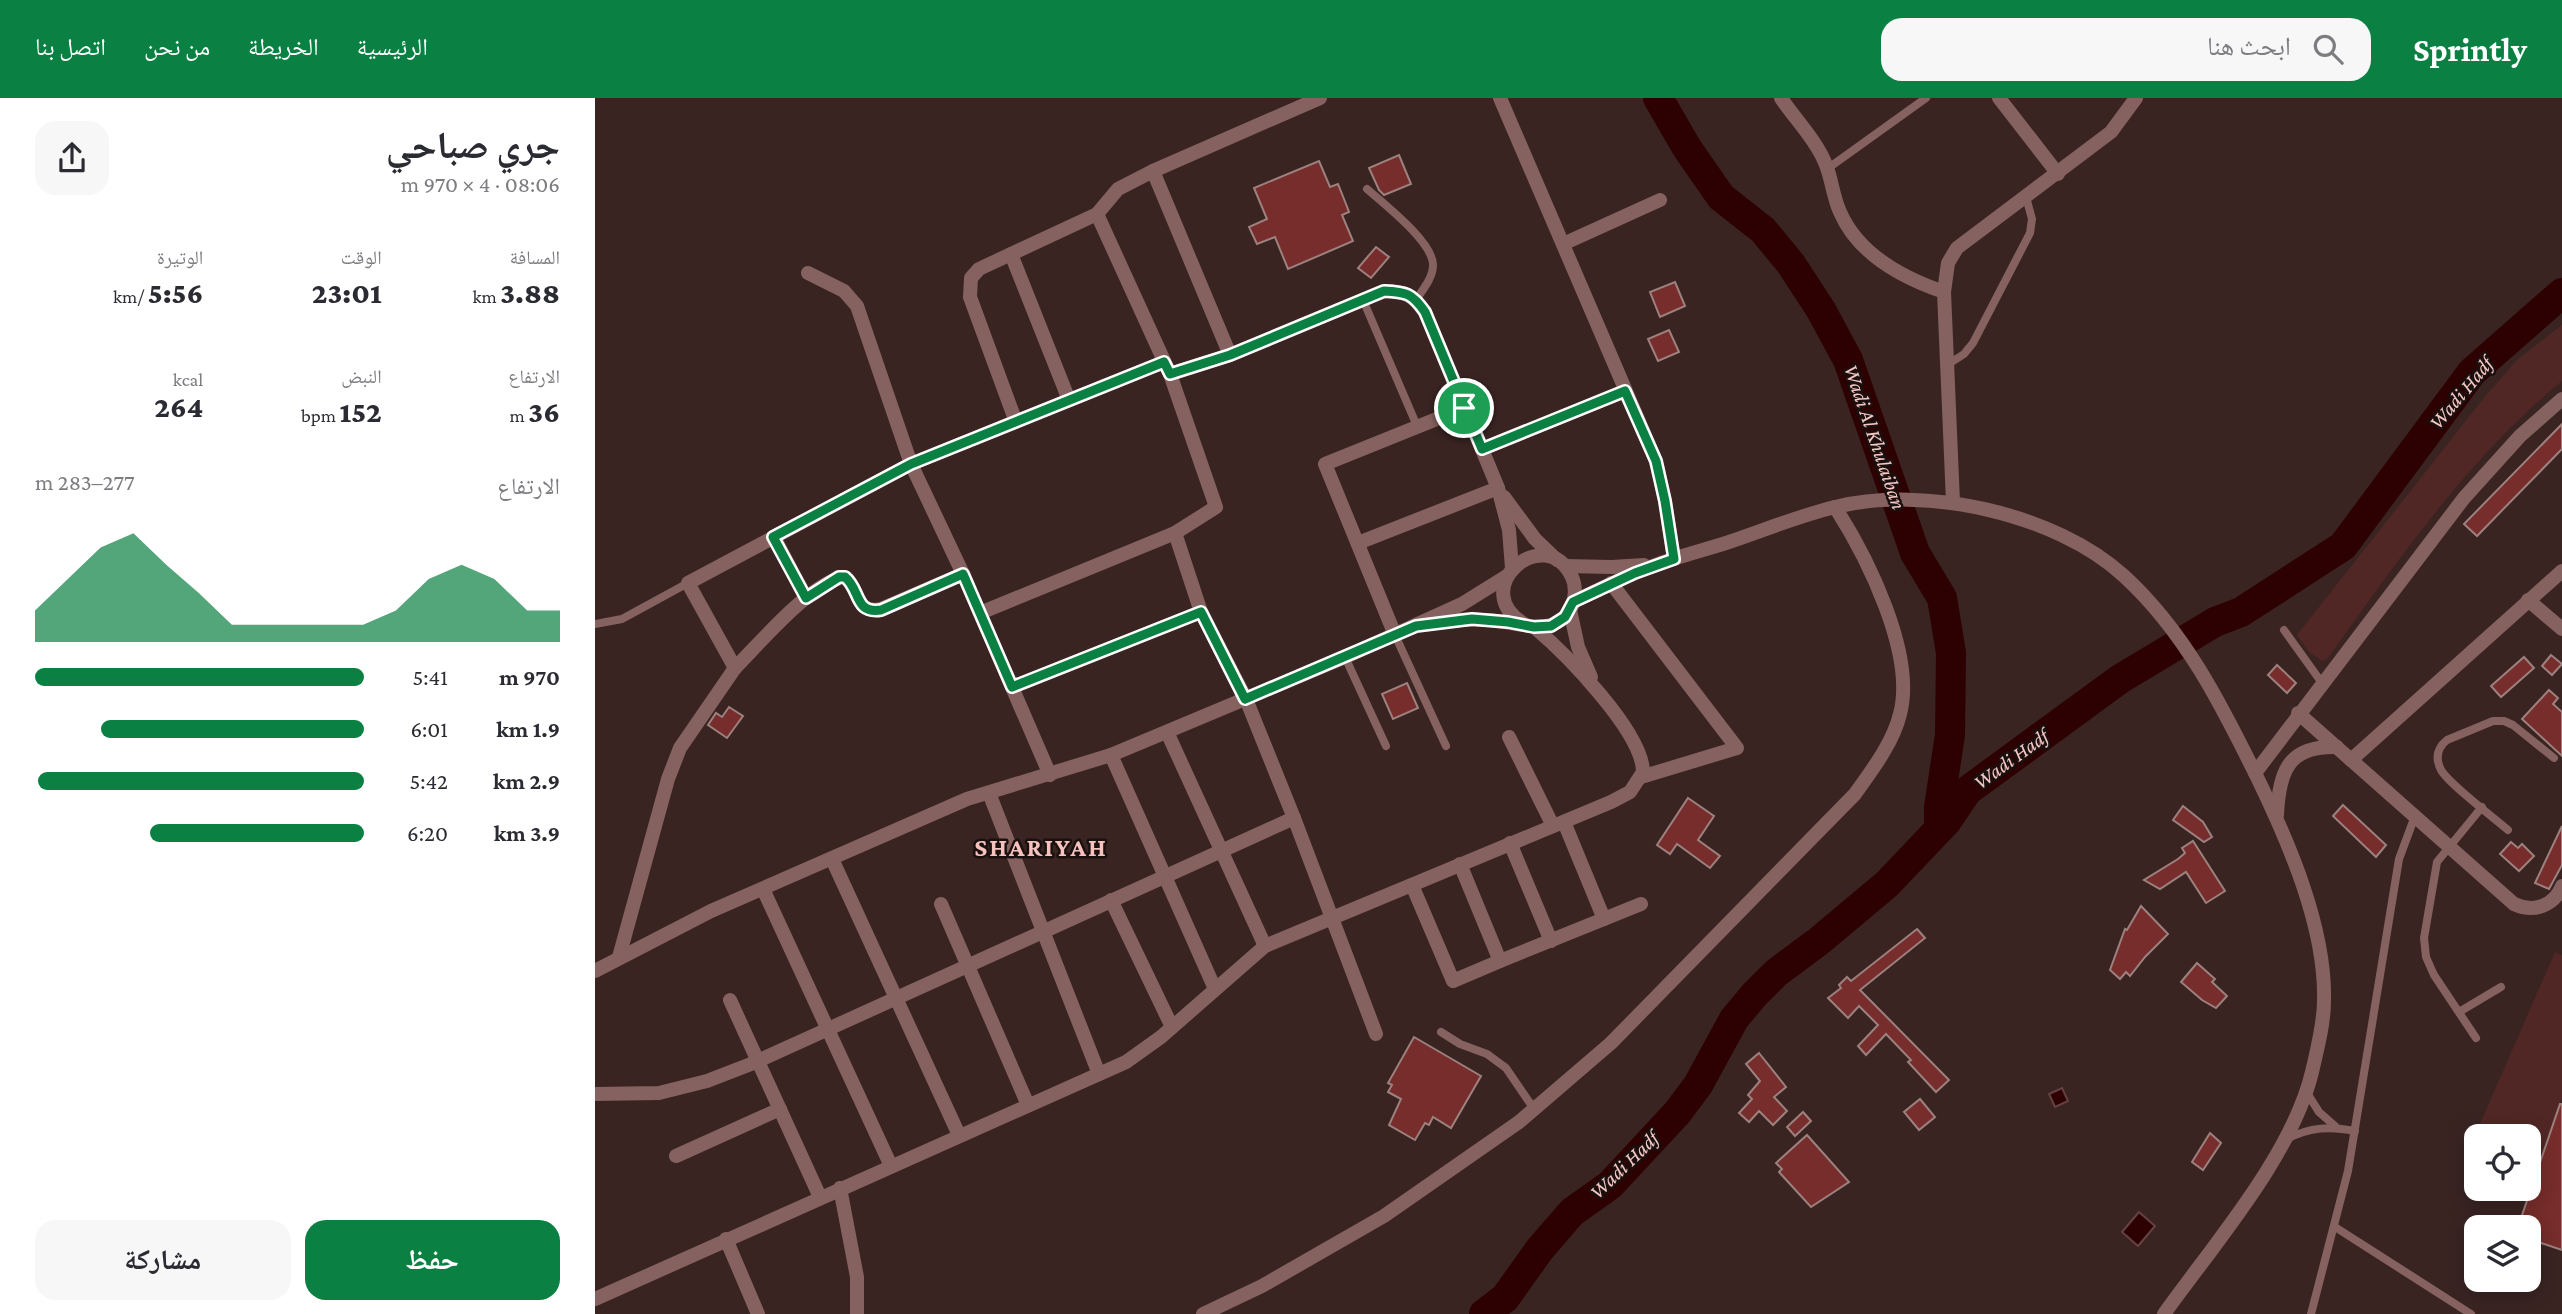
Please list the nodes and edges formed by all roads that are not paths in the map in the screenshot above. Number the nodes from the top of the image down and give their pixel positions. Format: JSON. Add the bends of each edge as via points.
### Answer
{"nodes":[{"id":1,"x":1320,"y":98,"type":"edge"},
{"id":2,"x":1500,"y":98,"type":"edge"},
{"id":3,"x":1781,"y":98,"type":"edge"},
{"id":4,"x":1926,"y":98,"type":"edge"},
{"id":5,"x":1999,"y":98,"type":"edge"},
{"id":6,"x":2136,"y":98,"type":"edge"},
{"id":7,"x":1827,"y":169,"type":"junction"},
{"id":8,"x":1153,"y":171,"type":"junction"},
{"id":9,"x":2058,"y":173,"type":"junction"},
{"id":10,"x":1367,"y":189,"type":"dead end"},
{"id":11,"x":2026,"y":197,"type":"junction"},
{"id":12,"x":1660,"y":200,"type":"dead end"},
{"id":13,"x":1097,"y":214,"type":"junction"},
{"id":14,"x":1563,"y":244,"type":"junction"},
{"id":15,"x":1011,"y":254,"type":"junction"},
{"id":16,"x":808,"y":273,"type":"dead end"},
{"id":17,"x":1944,"y":292,"type":"junction"},
{"id":18,"x":1363,"y":300,"type":"junction"},
{"id":19,"x":1416,"y":300,"type":"junction"},
{"id":20,"x":1230,"y":355,"type":"junction"},
{"id":21,"x":1947,"y":365,"type":"junction"},
{"id":22,"x":1167,"y":368,"type":"junction"},
{"id":23,"x":1625,"y":391,"type":"junction"},
{"id":24,"x":2562,"y":399,"type":"edge"},
{"id":25,"x":1069,"y":400,"type":"junction"},
{"id":26,"x":1464,"y":408,"type":"junction"},
{"id":27,"x":1016,"y":422,"type":"junction"},
{"id":28,"x":1417,"y":426,"type":"junction"},
{"id":29,"x":1482,"y":449,"type":"junction"},
{"id":30,"x":911,"y":464,"type":"junction"},
{"id":31,"x":1498,"y":488,"type":"junction"},
{"id":32,"x":1953,"y":502,"type":"junction"},
{"id":33,"x":1835,"y":507,"type":"junction"},
{"id":34,"x":1175,"y":533,"type":"junction"},
{"id":35,"x":773,"y":537,"type":"junction"},
{"id":36,"x":1358,"y":543,"type":"junction"},
{"id":37,"x":1674,"y":559,"type":"junction"},
{"id":38,"x":1561,"y":563,"type":"junction"},
{"id":39,"x":1659,"y":563,"type":"junction"},
{"id":40,"x":2562,"y":571,"type":"edge"},
{"id":41,"x":1510,"y":572,"type":"junction"},
{"id":42,"x":963,"y":574,"type":"junction"},
{"id":43,"x":688,"y":583,"type":"junction"},
{"id":44,"x":1611,"y":583,"type":"junction"},
{"id":45,"x":806,"y":598,"type":"junction"},
{"id":46,"x":2528,"y":600,"type":"junction"},
{"id":47,"x":1572,"y":606,"type":"junction"},
{"id":48,"x":1201,"y":612,"type":"junction"},
{"id":49,"x":980,"y":613,"type":"junction"},
{"id":50,"x":595,"y":624,"type":"edge"},
{"id":51,"x":1416,"y":626,"type":"junction"},
{"id":52,"x":1530,"y":626,"type":"junction"},
{"id":53,"x":2562,"y":629,"type":"edge"},
{"id":54,"x":2284,"y":630,"type":"dead end"},
{"id":55,"x":1395,"y":635,"type":"junction"},
{"id":56,"x":1345,"y":657,"type":"junction"},
{"id":57,"x":735,"y":668,"type":"junction"},
{"id":58,"x":2322,"y":682,"type":"junction"},
{"id":59,"x":1594,"y":685,"type":"junction"},
{"id":60,"x":1012,"y":687,"type":"junction"},
{"id":61,"x":1245,"y":699,"type":"junction"},
{"id":62,"x":2298,"y":713,"type":"junction"},
{"id":63,"x":1167,"y":732,"type":"junction"},
{"id":64,"x":1509,"y":737,"type":"dead end"},
{"id":65,"x":1386,"y":746,"type":"dead end"},
{"id":66,"x":1446,"y":746,"type":"dead end"},
{"id":67,"x":2337,"y":747,"type":"junction"},
{"id":68,"x":1111,"y":755,"type":"junction"},
{"id":69,"x":2554,"y":758,"type":"dead end"},
{"id":70,"x":2351,"y":760,"type":"junction"},
{"id":71,"x":2255,"y":773,"type":"junction"},
{"id":72,"x":1050,"y":775,"type":"junction"},
{"id":73,"x":1641,"y":777,"type":"junction"},
{"id":74,"x":989,"y":793,"type":"junction"},
{"id":75,"x":2482,"y":807,"type":"junction"},
{"id":76,"x":2415,"y":816,"type":"junction"},
{"id":77,"x":1294,"y":818,"type":"junction"},
{"id":78,"x":2277,"y":820,"type":"junction"},
{"id":79,"x":1558,"y":824,"type":"junction"},
{"id":80,"x":2508,"y":830,"type":"dead end"},
{"id":81,"x":1510,"y":844,"type":"junction"},
{"id":82,"x":2449,"y":847,"type":"junction"},
{"id":83,"x":1221,"y":851,"type":"junction"},
{"id":84,"x":832,"y":859,"type":"junction"},
{"id":85,"x":1460,"y":864,"type":"junction"},
{"id":86,"x":1165,"y":876,"type":"junction"},
{"id":87,"x":1412,"y":885,"type":"junction"},
{"id":88,"x":2562,"y":886,"type":"edge"},
{"id":89,"x":763,"y":889,"type":"junction"},
{"id":90,"x":1111,"y":901,"type":"junction"},
{"id":91,"x":941,"y":904,"type":"dead end"},
{"id":92,"x":1641,"y":904,"type":"dead end"},
{"id":93,"x":1331,"y":919,"type":"junction"},
{"id":94,"x":1604,"y":919,"type":"junction"},
{"id":95,"x":1043,"y":931,"type":"junction"},
{"id":96,"x":1551,"y":941,"type":"junction"},
{"id":97,"x":1265,"y":946,"type":"junction"},
{"id":98,"x":619,"y":957,"type":"junction"},
{"id":99,"x":1500,"y":961,"type":"junction"},
{"id":100,"x":968,"y":965,"type":"junction"},
{"id":101,"x":595,"y":971,"type":"edge"},
{"id":102,"x":2501,"y":987,"type":"dead end"},
{"id":103,"x":1215,"y":989,"type":"junction"},
{"id":104,"x":896,"y":998,"type":"junction"},
{"id":105,"x":730,"y":1000,"type":"dead end"},
{"id":106,"x":2459,"y":1012,"type":"junction"},
{"id":107,"x":1172,"y":1027,"type":"junction"},
{"id":108,"x":827,"y":1029,"type":"junction"},
{"id":109,"x":1441,"y":1032,"type":"dead end"},
{"id":110,"x":1376,"y":1034,"type":"dead end"},
{"id":111,"x":2476,"y":1038,"type":"dead end"},
{"id":112,"x":758,"y":1060,"type":"junction"},
{"id":113,"x":1099,"y":1074,"type":"junction"},
{"id":114,"x":2306,"y":1092,"type":"junction"},
{"id":115,"x":595,"y":1094,"type":"edge"},
{"id":116,"x":1028,"y":1105,"type":"junction"},
{"id":117,"x":1534,"y":1108,"type":"junction"},
{"id":118,"x":780,"y":1109,"type":"junction"},
{"id":119,"x":2336,"y":1127,"type":"junction"},
{"id":120,"x":2355,"y":1131,"type":"junction"},
{"id":121,"x":959,"y":1135,"type":"junction"},
{"id":122,"x":2286,"y":1140,"type":"junction"},
{"id":123,"x":676,"y":1156,"type":"dead end"},
{"id":124,"x":891,"y":1166,"type":"junction"},
{"id":125,"x":840,"y":1188,"type":"junction"},
{"id":126,"x":820,"y":1197,"type":"junction"},
{"id":127,"x":2335,"y":1227,"type":"junction"},
{"id":128,"x":726,"y":1239,"type":"junction"},
{"id":129,"x":595,"y":1299,"type":"edge"},
{"id":130,"x":758,"y":1314,"type":"edge"},
{"id":131,"x":857,"y":1314,"type":"edge"},
{"id":132,"x":1203,"y":1314,"type":"edge"},
{"id":133,"x":2164,"y":1314,"type":"edge"},
{"id":134,"x":2311,"y":1314,"type":"edge"},
{"id":135,"x":2472,"y":1314,"type":"edge"}],
"edges":[{"from":1,"to":8,"type":"street"},
{"from":2,"to":14,"type":"street"},
{"from":3,"to":7,"type":"street"},
{"from":4,"to":7,"type":"lane"},
{"from":5,"to":9,"type":"street"},
{"from":6,"to":9,"type":"street","via":[[2111,132]]},
{"from":7,"to":17,"type":"street","via":[[1840,213],[1851,231],[1893,270]]},
{"from":8,"to":13,"type":"street","via":[[1118,189]]},
{"from":8,"to":20,"type":"street"},
{"from":9,"to":11,"type":"street"},
{"from":10,"to":19,"type":"lane","via":[[1430,254],[1430,278]]},
{"from":11,"to":17,"type":"street","via":[[1957,248],[1948,263]]},
{"from":11,"to":21,"type":"lane","via":[[2032,219],[2030,233],[1973,343]]},
{"from":12,"to":14,"type":"street"},
{"from":13,"to":15,"type":"street"},
{"from":13,"to":22,"type":"street"},
{"from":14,"to":23,"type":"street"},
{"from":15,"to":25,"type":"street"},
{"from":15,"to":27,"type":"street","via":[[979,270],[971,278],[970,291]]},
{"from":16,"to":30,"type":"street","via":[[844,291],[857,306]]},
{"from":17,"to":21,"type":"street"},
{"from":18,"to":19,"type":"street","via":[[1384,291],[1404,292]]},
{"from":18,"to":20,"type":"street"},
{"from":18,"to":28,"type":"lane"},
{"from":19,"to":26,"type":"street"},
{"from":20,"to":22,"type":"street"},
{"from":21,"to":32,"type":"street"},
{"from":22,"to":25,"type":"street"},
{"from":22,"to":34,"type":"street","via":[[1216,507]]},
{"from":23,"to":29,"type":"street"},
{"from":23,"to":37,"type":"street","via":[[1656,461]]},
{"from":24,"to":58,"type":"street","via":[[2520,436],[2464,498]]},
{"from":25,"to":27,"type":"street"},
{"from":26,"to":28,"type":"street"},
{"from":26,"to":29,"type":"street"},
{"from":27,"to":30,"type":"street"},
{"from":28,"to":36,"type":"street","via":[[1325,464]]},
{"from":29,"to":31,"type":"street"},
{"from":30,"to":35,"type":"street"},
{"from":30,"to":42,"type":"street"},
{"from":31,"to":36,"type":"street"},
{"from":31,"to":38,"type":"street","via":[[1526,527]]},
{"from":31,"to":41,"type":"street","via":[[1509,530]]},
{"from":32,"to":33,"type":"street","via":[[1880,500]]},
{"from":32,"to":71,"type":"street","via":[[2040,525],[2121,573],[2157,608],[2183,643]]},
{"from":33,"to":37,"type":"street"},
{"from":33,"to":117,"type":"street","via":[[1853,535],[1895,634],[1904,676],[1900,714],[1888,743],[1846,804],[1611,1043]]},
{"from":34,"to":48,"type":"street"},
{"from":34,"to":49,"type":"street"},
{"from":35,"to":43,"type":"street"},
{"from":35,"to":45,"type":"street"},
{"from":36,"to":55,"type":"street"},
{"from":37,"to":39,"type":"street"},
{"from":38,"to":39,"type":"street","via":[[1612,567]]},
{"from":38,"to":41,"type":"street","via":[[1528,557]]},
{"from":38,"to":47,"type":"street","via":[[1574,583]]},
{"from":39,"to":44,"type":"street"},
{"from":40,"to":46,"type":"street"},
{"from":41,"to":51,"type":"street","via":[[1478,596]]},
{"from":41,"to":52,"type":"street","via":[[1503,595],[1506,605],[1517,620]]},
{"from":42,"to":45,"type":"street","via":[[881,610],[864,607],[845,577]]},
{"from":42,"to":49,"type":"street"},
{"from":43,"to":50,"type":"lane","via":[[622,619]]},
{"from":43,"to":57,"type":"street"},
{"from":44,"to":47,"type":"street"},
{"from":44,"to":73,"type":"street","via":[[1737,748]]},
{"from":45,"to":57,"type":"street"},
{"from":46,"to":53,"type":"street"},
{"from":46,"to":70,"type":"street"},
{"from":47,"to":52,"type":"street","via":[[1551,626]]},
{"from":47,"to":59,"type":"street","via":[[1578,648]]},
{"from":48,"to":60,"type":"street"},
{"from":48,"to":61,"type":"street"},
{"from":49,"to":60,"type":"street"},
{"from":51,"to":52,"type":"street","via":[[1472,619]]},
{"from":51,"to":55,"type":"street"},
{"from":52,"to":59,"type":"street"},
{"from":54,"to":58,"type":"lane"},
{"from":55,"to":56,"type":"street"},
{"from":55,"to":66,"type":"lane"},
{"from":56,"to":61,"type":"street"},
{"from":56,"to":65,"type":"lane"},
{"from":57,"to":98,"type":"street","via":[[680,748]]},
{"from":58,"to":62,"type":"street"},
{"from":59,"to":73,"type":"street","via":[[1639,751]]},
{"from":60,"to":72,"type":"street"},
{"from":61,"to":63,"type":"street"},
{"from":61,"to":77,"type":"street"},
{"from":62,"to":67,"type":"street"},
{"from":62,"to":71,"type":"street"},
{"from":63,"to":68,"type":"street"},
{"from":63,"to":83,"type":"street"},
{"from":64,"to":79,"type":"street"},
{"from":67,"to":70,"type":"street"},
{"from":67,"to":78,"type":"street","via":[[2309,750],[2287,767],[2279,784]]},
{"from":68,"to":72,"type":"street"},
{"from":68,"to":86,"type":"street"},
{"from":69,"to":75,"type":"lane","via":[[2504,721],[2488,723],[2443,743],[2437,754],[2442,771]]},
{"from":70,"to":76,"type":"street"},
{"from":71,"to":78,"type":"street"},
{"from":72,"to":74,"type":"street"},
{"from":73,"to":79,"type":"street","via":[[1630,792]]},
{"from":74,"to":84,"type":"street"},
{"from":74,"to":95,"type":"street"},
{"from":75,"to":80,"type":"lane"},
{"from":75,"to":82,"type":"lane"},
{"from":76,"to":82,"type":"street"},
{"from":76,"to":120,"type":"lane","via":[[2399,859]]},
{"from":77,"to":83,"type":"street"},
{"from":77,"to":93,"type":"street"},
{"from":78,"to":114,"type":"street","via":[[2319,946],[2324,1002]]},
{"from":79,"to":81,"type":"street"},
{"from":79,"to":94,"type":"street"},
{"from":81,"to":85,"type":"street"},
{"from":81,"to":96,"type":"street"},
{"from":82,"to":88,"type":"street","via":[[2521,908],[2545,906]]},
{"from":82,"to":106,"type":"lane","via":[[2437,862],[2424,947],[2434,975]]},
{"from":83,"to":86,"type":"street"},
{"from":83,"to":97,"type":"street"},
{"from":84,"to":89,"type":"street"},
{"from":84,"to":104,"type":"street"},
{"from":85,"to":87,"type":"street"},
{"from":85,"to":99,"type":"street"},
{"from":86,"to":90,"type":"street"},
{"from":86,"to":103,"type":"street"},
{"from":87,"to":93,"type":"street"},
{"from":87,"to":99,"type":"street","via":[[1453,981]]},
{"from":89,"to":98,"type":"street"},
{"from":89,"to":108,"type":"street"},
{"from":90,"to":95,"type":"street"},
{"from":90,"to":107,"type":"street"},
{"from":91,"to":100,"type":"street"},
{"from":92,"to":94,"type":"street"},
{"from":93,"to":97,"type":"street"},
{"from":93,"to":110,"type":"street"},
{"from":94,"to":96,"type":"street"},
{"from":95,"to":100,"type":"street"},
{"from":95,"to":113,"type":"street"},
{"from":96,"to":99,"type":"street"},
{"from":97,"to":103,"type":"street"},
{"from":98,"to":101,"type":"street"},
{"from":100,"to":104,"type":"street"},
{"from":100,"to":116,"type":"street"},
{"from":102,"to":106,"type":"lane"},
{"from":103,"to":107,"type":"street"},
{"from":104,"to":108,"type":"street"},
{"from":104,"to":121,"type":"street"},
{"from":105,"to":112,"type":"street"},
{"from":106,"to":111,"type":"lane"},
{"from":107,"to":113,"type":"street","via":[[1141,1052]]},
{"from":108,"to":112,"type":"street"},
{"from":108,"to":124,"type":"street"},
{"from":109,"to":117,"type":"lane","via":[[1506,1068]]},
{"from":112,"to":115,"type":"street","via":[[707,1081],[659,1093]]},
{"from":112,"to":118,"type":"street"},
{"from":113,"to":116,"type":"street"},
{"from":114,"to":119,"type":"lane"},
{"from":114,"to":122,"type":"street"},
{"from":116,"to":121,"type":"street"},
{"from":117,"to":132,"type":"street","via":[[1384,1216]]},
{"from":118,"to":123,"type":"street"},
{"from":118,"to":126,"type":"street"},
{"from":119,"to":120,"type":"lane"},
{"from":119,"to":122,"type":"lane"},
{"from":120,"to":127,"type":"lane"},
{"from":121,"to":124,"type":"street"},
{"from":122,"to":133,"type":"street"},
{"from":124,"to":125,"type":"street"},
{"from":125,"to":126,"type":"street"},
{"from":125,"to":131,"type":"street","via":[[857,1277]]},
{"from":126,"to":128,"type":"street"},
{"from":127,"to":134,"type":"lane"},
{"from":127,"to":135,"type":"lane"},
{"from":128,"to":129,"type":"street"},
{"from":128,"to":130,"type":"street"}]}
